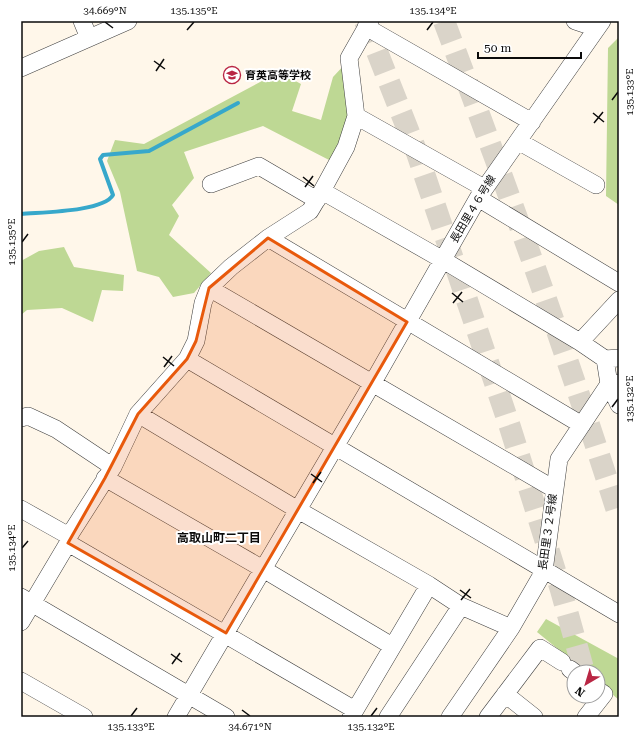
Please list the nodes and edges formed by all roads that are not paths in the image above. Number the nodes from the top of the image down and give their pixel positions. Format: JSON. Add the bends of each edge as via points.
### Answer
{"nodes":[{"id":1,"x":82,"y":21,"type":"edge"},
{"id":2,"x":128,"y":21,"type":"edge"},
{"id":3,"x":575,"y":21,"type":"edge"},
{"id":4,"x":368,"y":24,"type":"edge"},
{"id":5,"x":599,"y":24,"type":"edge"},
{"id":6,"x":89,"y":38,"type":"junction"},
{"id":7,"x":21,"y":68,"type":"edge"},
{"id":8,"x":356,"y":116,"type":"junction"},
{"id":9,"x":532,"y":122,"type":"junction"},
{"id":10,"x":518,"y":141,"type":"junction"},
{"id":11,"x":211,"y":184,"type":"dead end"},
{"id":12,"x":596,"y":185,"type":"dead end"},
{"id":13,"x":481,"y":193,"type":"junction"},
{"id":14,"x":320,"y":196,"type":"junction"},
{"id":15,"x":268,"y":238,"type":"junction"},
{"id":16,"x":443,"y":260,"type":"junction"},
{"id":17,"x":619,"y":283,"type":"edge"},
{"id":18,"x":209,"y":288,"type":"junction"},
{"id":19,"x":619,"y":300,"type":"edge"},
{"id":20,"x":407,"y":322,"type":"junction"},
{"id":21,"x":580,"y":342,"type":"junction"},
{"id":22,"x":612,"y":358,"type":"edge"},
{"id":23,"x":187,"y":359,"type":"junction"},
{"id":24,"x":372,"y":384,"type":"junction"},
{"id":25,"x":614,"y":384,"type":"edge"},
{"id":26,"x":619,"y":405,"type":"edge"},
{"id":27,"x":138,"y":414,"type":"junction"},
{"id":28,"x":21,"y":418,"type":"edge"},
{"id":29,"x":582,"y":425,"type":"junction"},
{"id":30,"x":336,"y":446,"type":"junction"},
{"id":31,"x":109,"y":472,"type":"junction"},
{"id":32,"x":554,"y":489,"type":"junction"},
{"id":33,"x":21,"y":509,"type":"edge"},
{"id":34,"x":298,"y":510,"type":"junction"},
{"id":35,"x":68,"y":539,"type":"junction"},
{"id":36,"x":263,"y":569,"type":"junction"},
{"id":37,"x":544,"y":571,"type":"junction"},
{"id":38,"x":429,"y":585,"type":"junction"},
{"id":39,"x":27,"y":601,"type":"edge"},
{"id":40,"x":461,"y":606,"type":"junction"},
{"id":41,"x":619,"y":614,"type":"edge"},
{"id":42,"x":21,"y":622,"type":"edge"},
{"id":43,"x":512,"y":628,"type":"junction"},
{"id":44,"x":226,"y":633,"type":"junction"},
{"id":45,"x":392,"y":646,"type":"junction"},
{"id":46,"x":566,"y":666,"type":"edge"},
{"id":47,"x":21,"y":681,"type":"edge"},
{"id":48,"x":505,"y":694,"type":"junction"},
{"id":49,"x":190,"y":695,"type":"junction"},
{"id":50,"x":597,"y":704,"type":"edge"},
{"id":51,"x":353,"y":713,"type":"edge"},
{"id":52,"x":588,"y":716,"type":"edge"},
{"id":53,"x":84,"y":717,"type":"edge"},
{"id":54,"x":176,"y":717,"type":"edge"},
{"id":55,"x":226,"y":717,"type":"edge"},
{"id":56,"x":388,"y":717,"type":"edge"},
{"id":57,"x":450,"y":717,"type":"edge"},
{"id":58,"x":488,"y":717,"type":"edge"},
{"id":59,"x":534,"y":717,"type":"edge"}],
"edges":[{"from":1,"to":6,"type":"street"},
{"from":2,"to":6,"type":"street"},
{"from":3,"to":5,"type":"street"},
{"from":4,"to":8,"type":"street","via":[[349,58]]},
{"from":4,"to":9,"type":"street"},
{"from":5,"to":9,"type":"street","name":"長田里４６号線"},
{"from":6,"to":7,"type":"street"},
{"from":8,"to":13,"type":"street"},
{"from":8,"to":14,"type":"street","via":[[346,147]]},
{"from":9,"to":10,"type":"street","name":"長田里４６号線"},
{"from":10,"to":12,"type":"street"},
{"from":10,"to":13,"type":"street","name":"長田里４６号線"},
{"from":11,"to":14,"type":"street","via":[[259,166]]},
{"from":13,"to":16,"type":"street","name":"長田里４６号線"},
{"from":13,"to":17,"type":"street"},
{"from":14,"to":15,"type":"street","via":[[310,211]]},
{"from":14,"to":16,"type":"street"},
{"from":15,"to":18,"type":"street"},
{"from":15,"to":20,"type":"street"},
{"from":16,"to":20,"type":"street","name":"長田里４６号線"},
{"from":16,"to":21,"type":"street"},
{"from":18,"to":23,"type":"street","via":[[203,303],[196,341]]},
{"from":18,"to":24,"type":"street"},
{"from":19,"to":21,"type":"street"},
{"from":20,"to":24,"type":"street","name":"長田里４６号線"},
{"from":20,"to":29,"type":"street"},
{"from":21,"to":22,"type":"street"},
{"from":22,"to":25,"type":"street"},
{"from":23,"to":27,"type":"street"},
{"from":23,"to":30,"type":"street"},
{"from":24,"to":30,"type":"street","name":"長田里４６号線"},
{"from":24,"to":32,"type":"street"},
{"from":25,"to":26,"type":"street"},
{"from":25,"to":29,"type":"street","name":"長田里３２号線"},
{"from":27,"to":31,"type":"street"},
{"from":27,"to":34,"type":"street"},
{"from":28,"to":31,"type":"street","via":[[28,416],[56,429]]},
{"from":29,"to":32,"type":"street","name":"長田里３２号線","via":[[559,459]]},
{"from":30,"to":34,"type":"street","name":"長田里４６号線"},
{"from":30,"to":37,"type":"street"},
{"from":31,"to":35,"type":"street"},
{"from":31,"to":36,"type":"street"},
{"from":32,"to":37,"type":"street","name":"長田里３２号線"},
{"from":33,"to":35,"type":"street"},
{"from":34,"to":36,"type":"street","name":"長田里４６号線"},
{"from":34,"to":38,"type":"street"},
{"from":35,"to":39,"type":"street"},
{"from":35,"to":44,"type":"street"},
{"from":36,"to":44,"type":"street","name":"長田里４６号線"},
{"from":36,"to":45,"type":"street"},
{"from":37,"to":41,"type":"street"},
{"from":37,"to":43,"type":"street","name":"長田里３２号線"},
{"from":38,"to":40,"type":"street"},
{"from":38,"to":45,"type":"street"},
{"from":39,"to":42,"type":"street"},
{"from":39,"to":49,"type":"street"},
{"from":40,"to":43,"type":"street"},
{"from":40,"to":56,"type":"street"},
{"from":43,"to":57,"type":"street","name":"長田里３２号線"},
{"from":44,"to":49,"type":"street","name":"長田里４６号線"},
{"from":44,"to":51,"type":"street"},
{"from":45,"to":51,"type":"street"},
{"from":46,"to":48,"type":"street","via":[[540,648]]},
{"from":47,"to":53,"type":"street"},
{"from":48,"to":58,"type":"street"},
{"from":48,"to":59,"type":"street"},
{"from":49,"to":54,"type":"street","name":"長田里４６号線"},
{"from":49,"to":55,"type":"street"},
{"from":50,"to":52,"type":"street"}]}
